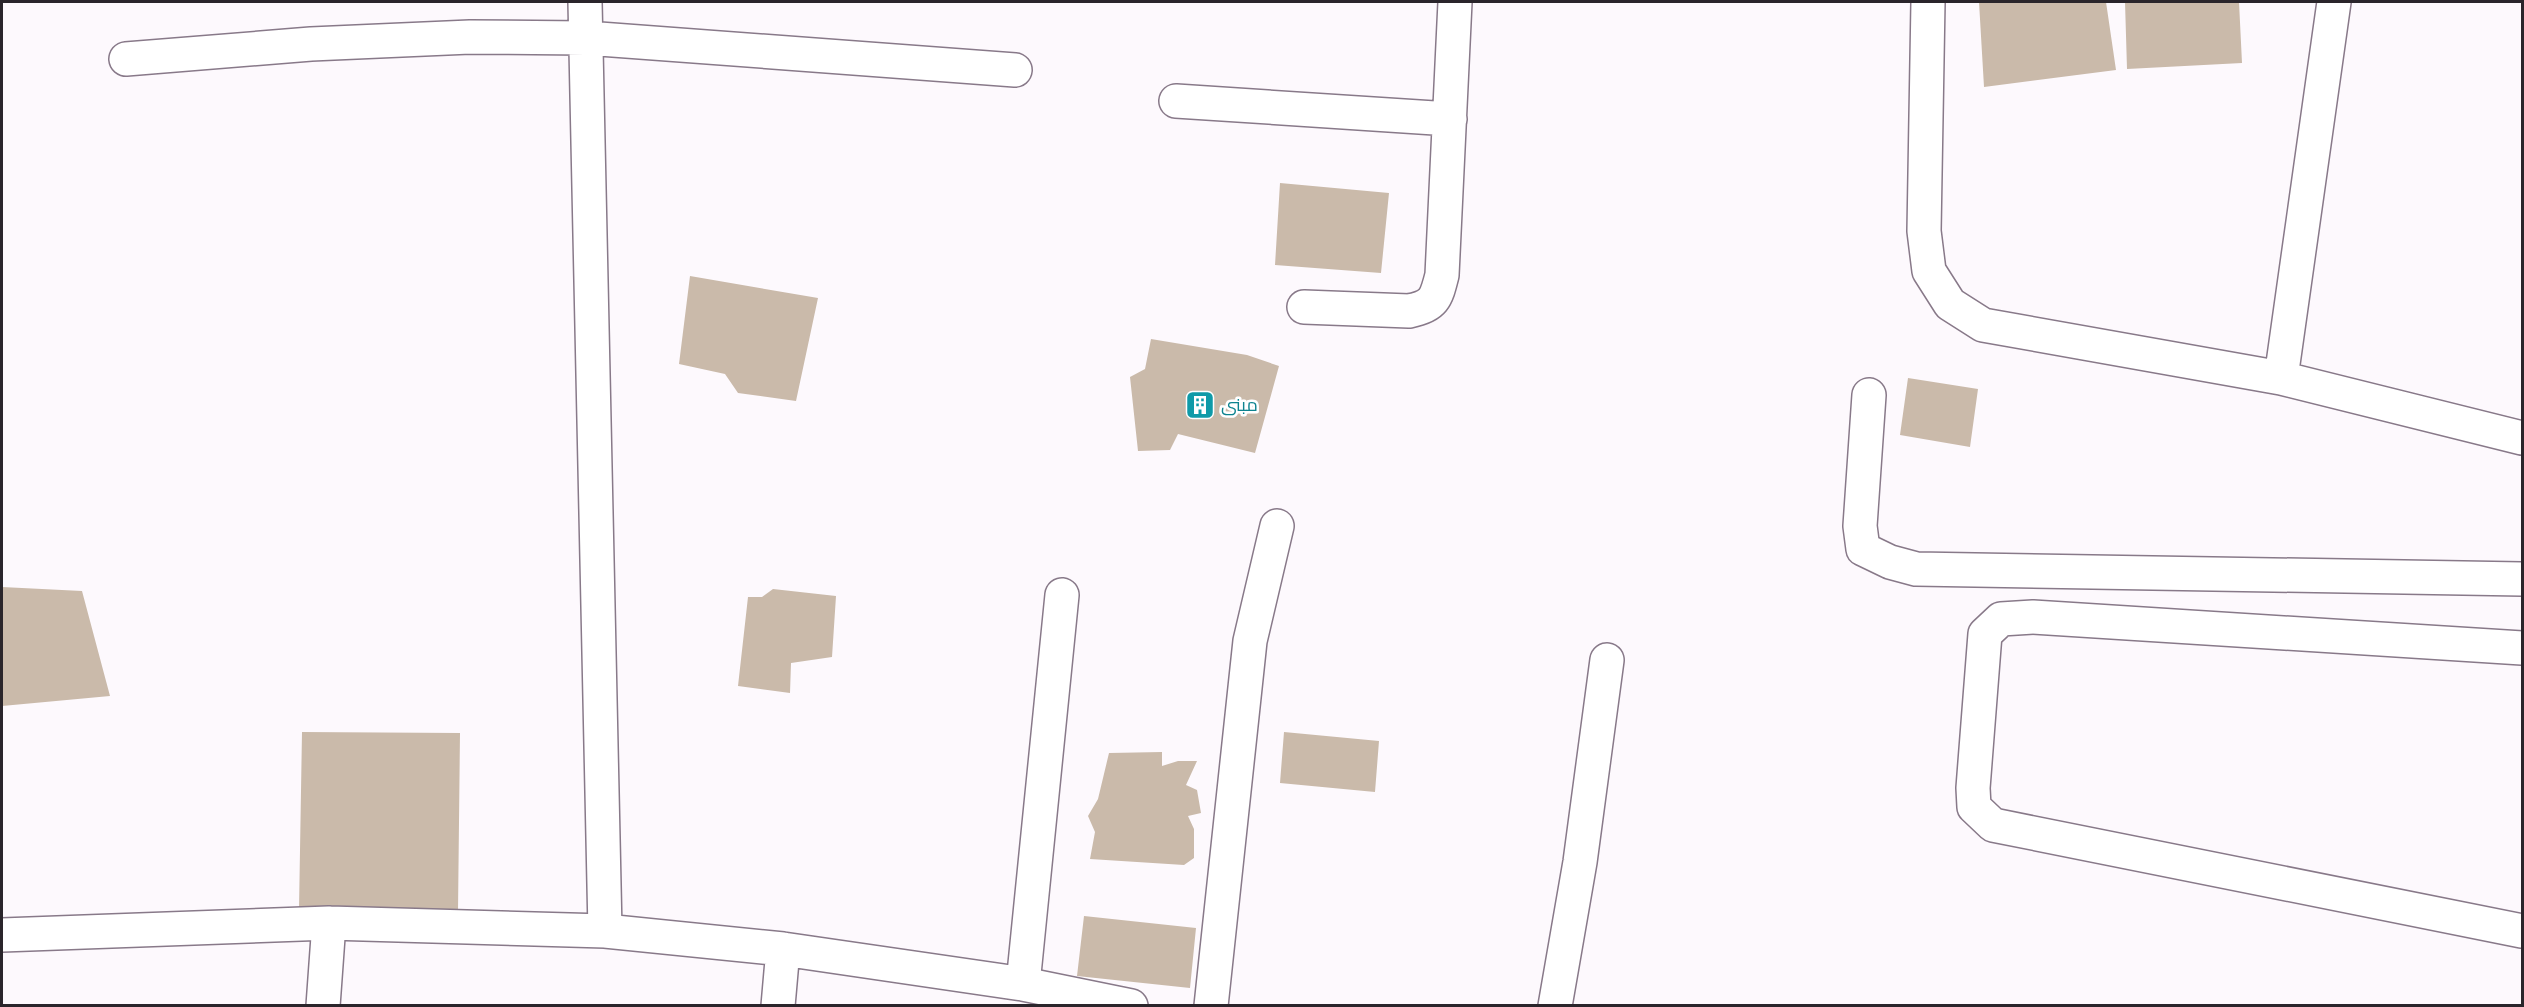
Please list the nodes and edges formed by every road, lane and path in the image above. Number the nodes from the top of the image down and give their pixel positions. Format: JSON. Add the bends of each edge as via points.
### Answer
{"nodes":[{"id":1,"x":585,"y":2,"type":"edge"},
{"id":2,"x":1455,"y":2,"type":"edge"},
{"id":3,"x":1928,"y":2,"type":"edge"},
{"id":4,"x":2334,"y":2,"type":"edge"},
{"id":5,"x":586,"y":38,"type":"junction"},
{"id":6,"x":126,"y":59,"type":"dead end"},
{"id":7,"x":1015,"y":70,"type":"dead end"},
{"id":8,"x":1176,"y":101,"type":"dead end"},
{"id":9,"x":1450,"y":118,"type":"junction"},
{"id":10,"x":1304,"y":307,"type":"dead end"},
{"id":11,"x":2281,"y":378,"type":"junction"},
{"id":12,"x":1869,"y":395,"type":"dead end"},
{"id":13,"x":2523,"y":438,"type":"edge"},
{"id":14,"x":1277,"y":526,"type":"dead end"},
{"id":15,"x":2523,"y":579,"type":"edge"},
{"id":16,"x":1062,"y":595,"type":"dead end"},
{"id":17,"x":2523,"y":648,"type":"edge"},
{"id":18,"x":1606,"y":660,"type":"dead end"},
{"id":19,"x":329,"y":923,"type":"junction"},
{"id":20,"x":604,"y":931,"type":"junction"},
{"id":21,"x":2523,"y":931,"type":"edge"},
{"id":22,"x":2,"y":935,"type":"edge"},
{"id":23,"x":783,"y":949,"type":"junction"},
{"id":24,"x":1023,"y":984,"type":"junction"},
{"id":25,"x":323,"y":1005,"type":"edge"},
{"id":26,"x":778,"y":1005,"type":"edge"},
{"id":27,"x":1131,"y":1005,"type":"edge"},
{"id":28,"x":1211,"y":1005,"type":"edge"},
{"id":29,"x":1555,"y":1005,"type":"edge"}],
"edges":[{"from":1,"to":5,"type":"street"},
{"from":2,"to":9,"type":"street"},
{"from":3,"to":11,"type":"street","via":[[1924,231],[1929,271],[1950,304],[1983,325]]},
{"from":4,"to":11,"type":"street"},
{"from":5,"to":6,"type":"street","via":[[470,37],[311,44]]},
{"from":5,"to":7,"type":"street"},
{"from":5,"to":20,"type":"street"},
{"from":8,"to":9,"type":"street"},
{"from":9,"to":10,"type":"street","via":[[1442,275],[1437,296],[1425,308],[1408,311]]},
{"from":11,"to":13,"type":"street"},
{"from":12,"to":15,"type":"street","via":[[1860,526],[1863,549],[1890,562],[1916,569]]},
{"from":14,"to":28,"type":"street","via":[[1250,641]]},
{"from":16,"to":24,"type":"street"},
{"from":17,"to":21,"type":"street","via":[[2033,617],[2001,619],[1985,634],[1973,788],[1974,807],[1993,825]]},
{"from":18,"to":29,"type":"street","via":[[1580,862]]},
{"from":19,"to":20,"type":"street"},
{"from":19,"to":22,"type":"street"},
{"from":19,"to":25,"type":"street"},
{"from":20,"to":23,"type":"street"},
{"from":23,"to":24,"type":"street"},
{"from":23,"to":26,"type":"street"},
{"from":24,"to":27,"type":"street"}]}
